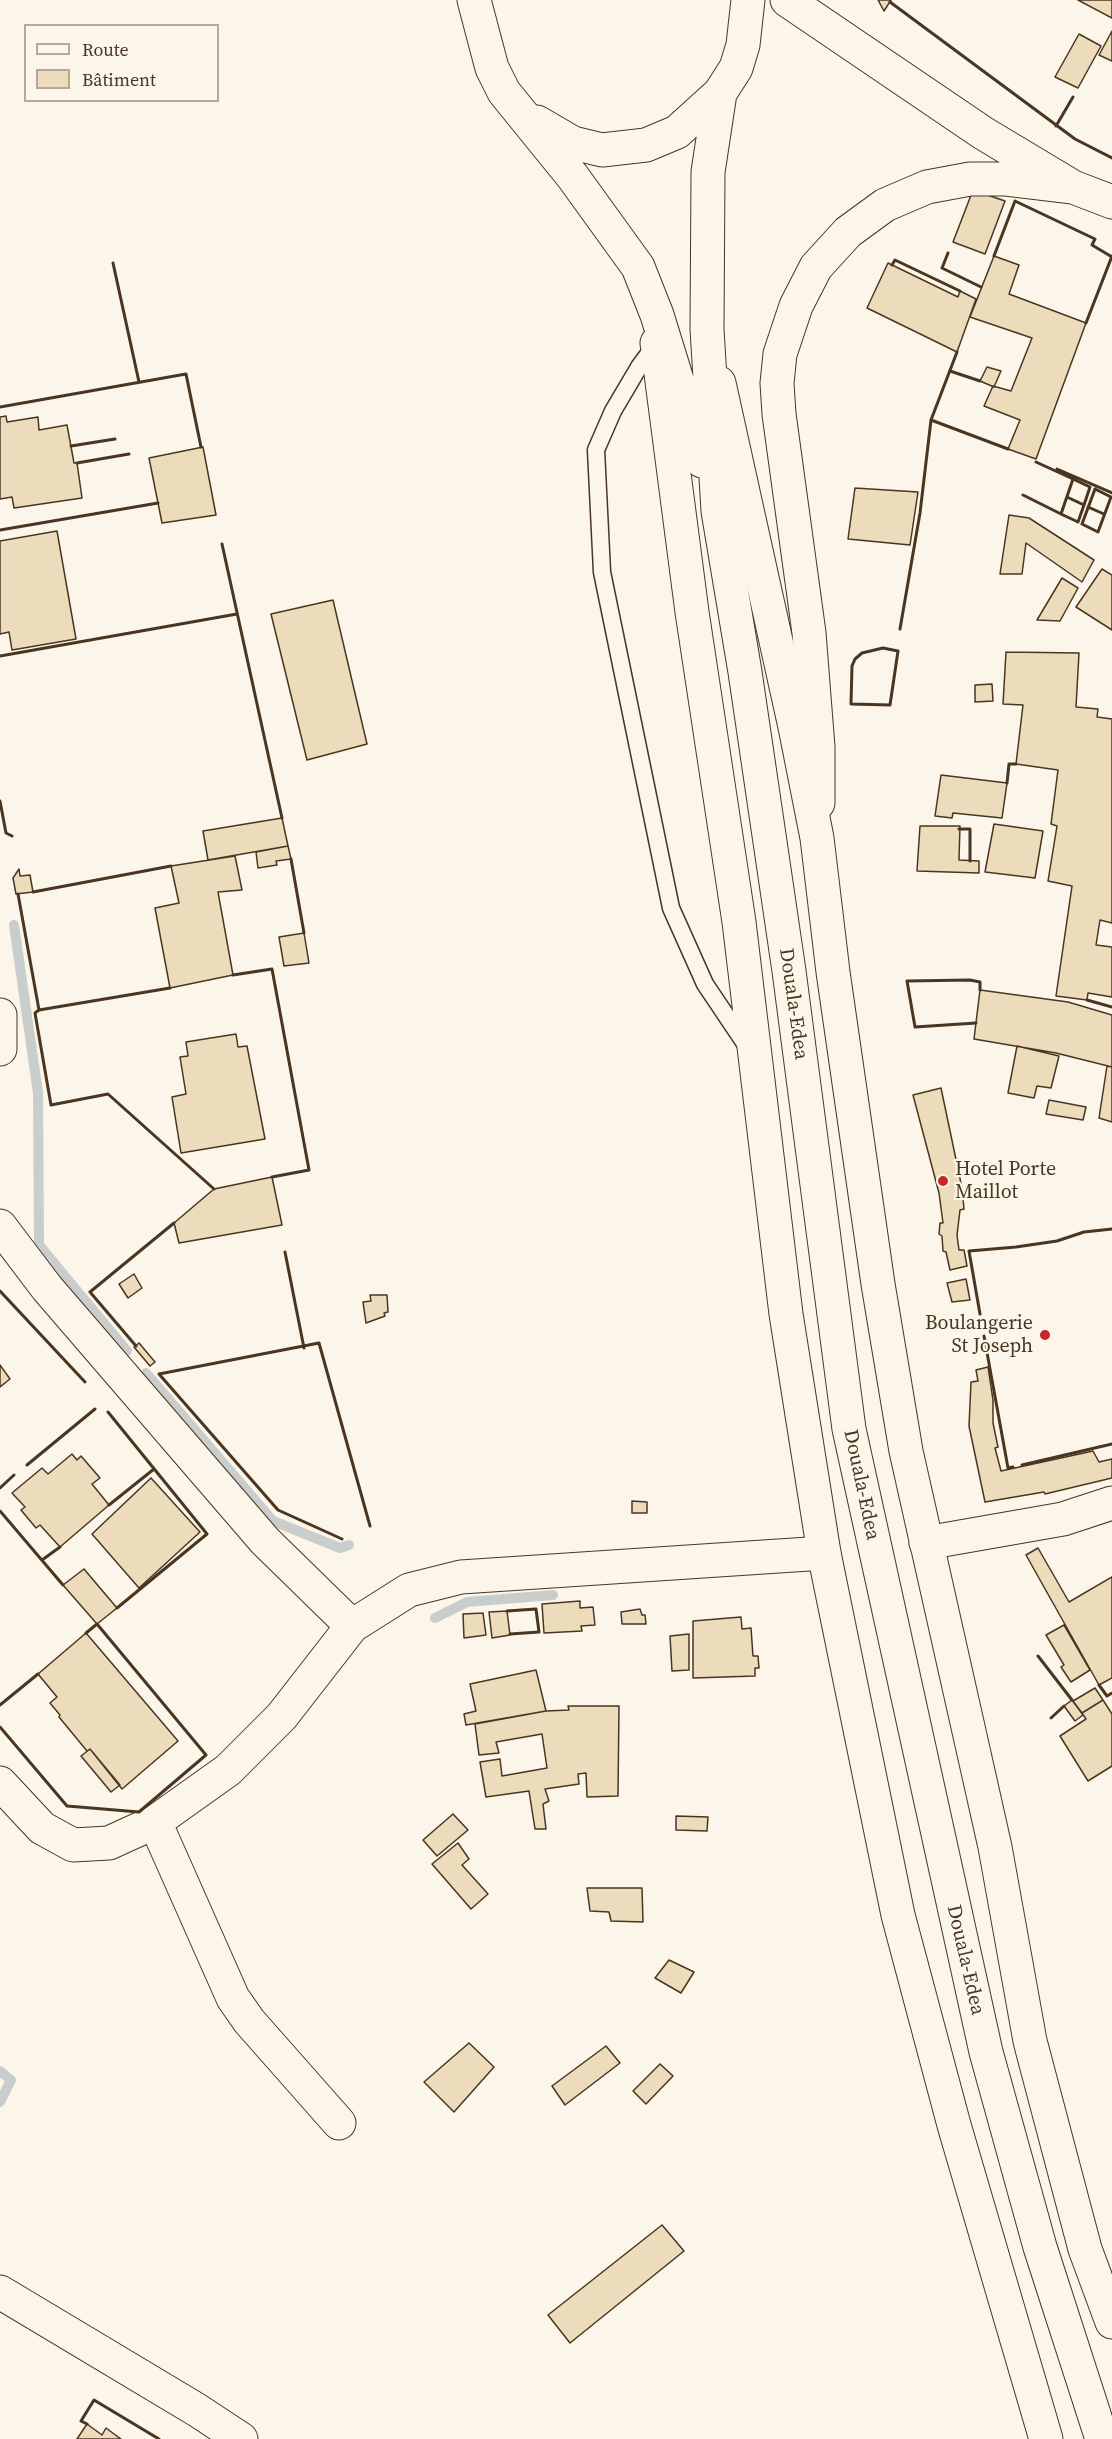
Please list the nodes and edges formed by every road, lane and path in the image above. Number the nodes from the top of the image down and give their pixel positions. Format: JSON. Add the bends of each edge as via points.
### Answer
{"nodes":[{"id":1,"x":474,"y":0,"type":"edge"},
{"id":2,"x":748,"y":0,"type":"edge"},
{"id":3,"x":787,"y":0,"type":"edge"},
{"id":4,"x":720,"y":93,"type":"junction"},
{"id":5,"x":522,"y":114,"type":"junction"},
{"id":6,"x":1073,"y":187,"type":"junction"},
{"id":7,"x":1112,"y":202,"type":"edge"},
{"id":8,"x":657,"y":329,"type":"junction"},
{"id":9,"x":707,"y":329,"type":"junction"},
{"id":10,"x":718,"y":511,"type":"junction"},
{"id":11,"x":816,"y":838,"type":"junction"},
{"id":12,"x":0,"y":1015,"type":"edge"},
{"id":13,"x":0,"y":1049,"type":"edge"},
{"id":14,"x":755,"y":1060,"type":"junction"},
{"id":15,"x":0,"y":1227,"type":"edge"},
{"id":16,"x":1112,"y":1503,"type":"edge"},
{"id":17,"x":926,"y":1543,"type":"junction"},
{"id":18,"x":824,"y":1553,"type":"junction"},
{"id":19,"x":352,"y":1626,"type":"junction"},
{"id":20,"x":0,"y":1783,"type":"edge"},
{"id":21,"x":155,"y":1822,"type":"junction"},
{"id":22,"x":339,"y":2123,"type":"dead end"},
{"id":23,"x":0,"y":2292,"type":"edge"},
{"id":24,"x":1112,"y":2322,"type":"edge"},
{"id":25,"x":241,"y":2439,"type":"edge"},
{"id":26,"x":1046,"y":2439,"type":"edge"},
{"id":27,"x":1102,"y":2439,"type":"edge"}],
"edges":[{"from":1,"to":5,"type":"main road","via":[[492,68],[504,92]]},
{"from":2,"to":4,"type":"main road","via":[[743,45],[736,68]]},
{"from":3,"to":6,"type":"main road","via":[[983,133]]},
{"from":4,"to":5,"type":"main road","via":[[677,132],[646,145],[602,150],[573,143]]},
{"from":4,"to":9,"type":"main road","via":[[708,172]]},
{"from":5,"to":8,"type":"main road","via":[[638,267]]},
{"from":6,"to":7,"type":"main road"},
{"from":6,"to":11,"type":"main road","via":[[970,179],[927,187],[885,205],[848,232],[816,267],[796,306],[780,354],[778,414],[810,645],[818,747]]},
{"from":8,"to":10,"type":"main road"},
{"from":8,"to":14,"type":"main road","via":[[690,600],[739,922]]},
{"from":8,"to":14,"type":"lane","via":[[596,450],[602,572],[670,908],[705,984]]},
{"from":9,"to":10,"type":"main road"},
{"from":9,"to":11,"type":"main road"},
{"from":10,"to":27,"type":"main road","name":"Douala-Edea","via":[[787,959],[849,1429],[986,2052],[1040,2247]]},
{"from":11,"to":17,"type":"main road","via":[[878,1284]]},
{"from":12,"to":13,"type":"main road"},
{"from":14,"to":18,"type":"main road","via":[[786,1314]]},
{"from":15,"to":19,"type":"main road","via":[[47,1288],[265,1541]]},
{"from":16,"to":17,"type":"main road","via":[[1063,1519]]},
{"from":17,"to":24,"type":"main road","via":[[995,1847],[1030,2041],[1085,2249]]},
{"from":18,"to":19,"type":"main road","via":[[461,1577],[409,1590]]},
{"from":18,"to":26,"type":"main road","via":[[898,1915],[954,2125]]},
{"from":19,"to":21,"type":"main road","via":[[282,1716],[228,1770]]},
{"from":20,"to":21,"type":"main road","via":[[42,1828],[73,1845],[110,1843]]},
{"from":21,"to":22,"type":"main road","via":[[234,1998],[249,2021]]},
{"from":23,"to":25,"type":"main road"}]}
